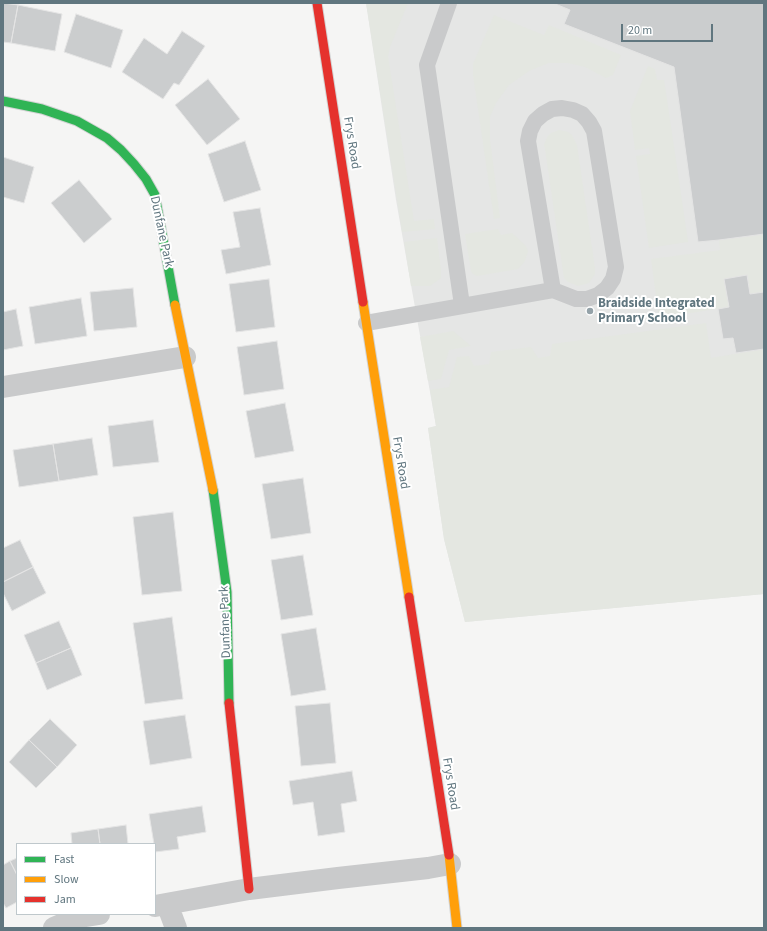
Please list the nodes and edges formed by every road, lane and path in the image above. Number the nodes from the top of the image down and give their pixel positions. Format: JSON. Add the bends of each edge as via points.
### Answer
{"nodes":[{"id":1,"x":317,"y":3,"type":"edge"},
{"id":2,"x":449,"y":3,"type":"edge"},
{"id":3,"x":3,"y":101,"type":"edge"},
{"id":4,"x":553,"y":290,"type":"junction"},
{"id":5,"x":462,"y":306,"type":"junction"},
{"id":6,"x":366,"y":323,"type":"junction"},
{"id":7,"x":185,"y":357,"type":"junction"},
{"id":8,"x":3,"y":387,"type":"edge"},
{"id":9,"x":450,"y":864,"type":"junction"},
{"id":10,"x":249,"y":889,"type":"junction"},
{"id":11,"x":161,"y":905,"type":"edge"},
{"id":12,"x":93,"y":915,"type":"edge"},
{"id":13,"x":54,"y":928,"type":"edge"},
{"id":14,"x":176,"y":928,"type":"edge"},
{"id":15,"x":457,"y":928,"type":"edge"}],
"edges":[{"from":1,"to":6,"type":"street","name":"Frys Road"},
{"from":2,"to":5,"type":"lane","via":[[427,65]]},
{"from":3,"to":7,"type":"street","name":"Dunfane Park","via":[[42,109],[93,129],[121,150],[146,179],[155,195]]},
{"from":4,"to":4,"type":"lane","via":[[528,141],[535,121],[542,114],[562,108],[582,114],[594,131],[616,267],[607,288],[598,295],[576,299]]},
{"from":4,"to":5,"type":"lane"},
{"from":5,"to":6,"type":"lane"},
{"from":6,"to":9,"type":"street","name":"Frys Road"},
{"from":7,"to":8,"type":"street"},
{"from":7,"to":10,"type":"street","name":"Dunfane Park","via":[[214,495],[227,592],[228,694]]},
{"from":9,"to":10,"type":"street"},
{"from":9,"to":15,"type":"street","name":"Frys Road"},
{"from":10,"to":11,"type":"street"},
{"from":11,"to":14,"type":"street"},
{"from":12,"to":13,"type":"street","via":[[80,917]]}]}
